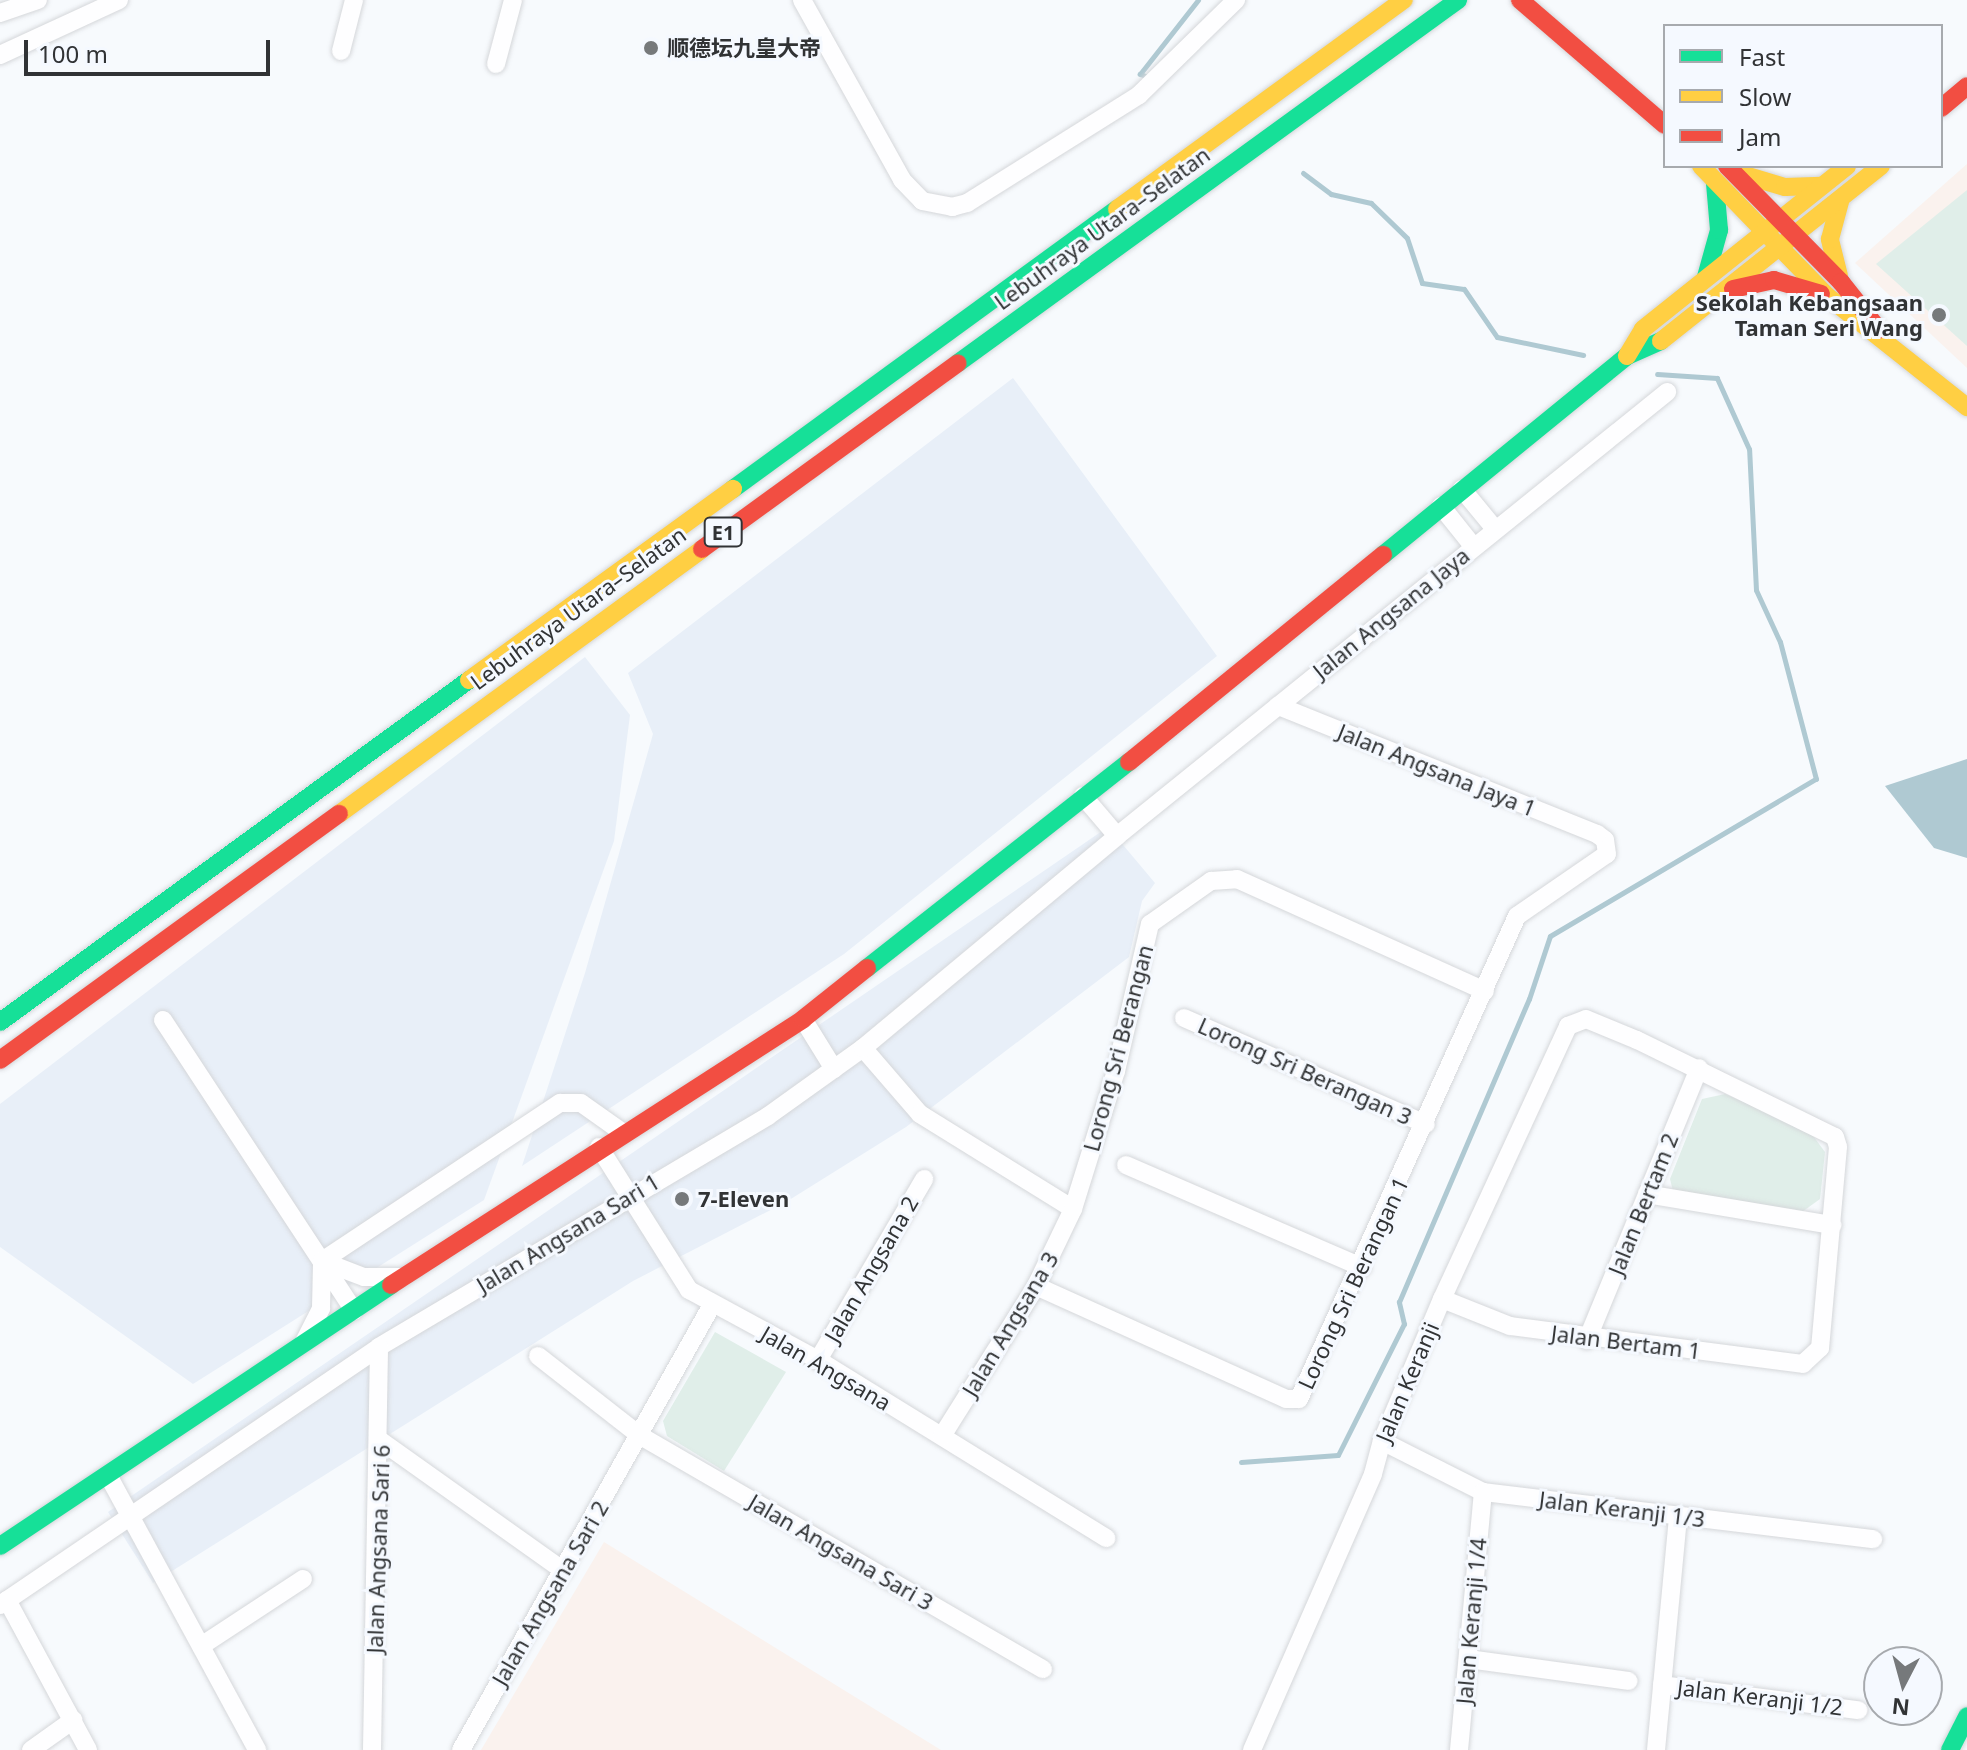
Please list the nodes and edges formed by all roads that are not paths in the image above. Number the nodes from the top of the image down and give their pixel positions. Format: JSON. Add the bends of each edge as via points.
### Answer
{"nodes":[{"id":1,"x":38,"y":0,"type":"edge"},
{"id":2,"x":119,"y":0,"type":"edge"},
{"id":3,"x":354,"y":0,"type":"edge"},
{"id":4,"x":513,"y":0,"type":"edge"},
{"id":5,"x":802,"y":0,"type":"edge"},
{"id":6,"x":1236,"y":0,"type":"edge"},
{"id":7,"x":1404,"y":0,"type":"edge"},
{"id":8,"x":1520,"y":0,"type":"edge"},
{"id":9,"x":1453,"y":4,"type":"edge"},
{"id":10,"x":0,"y":13,"type":"edge"},
{"id":11,"x":341,"y":51,"type":"dead end"},
{"id":12,"x":0,"y":55,"type":"edge"},
{"id":13,"x":496,"y":64,"type":"dead end"},
{"id":14,"x":1967,"y":86,"type":"edge"},
{"id":15,"x":1943,"y":106,"type":"edge"},
{"id":16,"x":1663,"y":123,"type":"edge"},
{"id":17,"x":1703,"y":168,"type":"edge"},
{"id":18,"x":1845,"y":168,"type":"edge"},
{"id":19,"x":1879,"y":168,"type":"edge"},
{"id":20,"x":1731,"y":169,"type":"edge"},
{"id":21,"x":1715,"y":183,"type":"junction"},
{"id":22,"x":1823,"y":186,"type":"junction"},
{"id":23,"x":1840,"y":201,"type":"junction"},
{"id":24,"x":1779,"y":218,"type":"junction"},
{"id":25,"x":1763,"y":232,"type":"junction"},
{"id":26,"x":1796,"y":234,"type":"junction"},
{"id":27,"x":1779,"y":249,"type":"junction"},
{"id":28,"x":1706,"y":277,"type":"junction"},
{"id":29,"x":1841,"y":282,"type":"junction"},
{"id":30,"x":1721,"y":293,"type":"junction"},
{"id":31,"x":1827,"y":296,"type":"junction"},
{"id":32,"x":1887,"y":342,"type":"junction"},
{"id":33,"x":1627,"y":356,"type":"junction"},
{"id":34,"x":1667,"y":392,"type":"dead end"},
{"id":35,"x":1967,"y":407,"type":"edge"},
{"id":36,"x":1462,"y":489,"type":"junction"},
{"id":37,"x":1441,"y":506,"type":"junction"},
{"id":38,"x":1495,"y":529,"type":"junction"},
{"id":39,"x":1473,"y":546,"type":"junction"},
{"id":40,"x":1278,"y":706,"type":"junction"},
{"id":41,"x":1083,"y":796,"type":"junction"},
{"id":42,"x":1597,"y":834,"type":"joint"},
{"id":43,"x":1117,"y":836,"type":"junction"},
{"id":44,"x":1485,"y":991,"type":"junction"},
{"id":45,"x":1184,"y":1018,"type":"dead end"},
{"id":46,"x":803,"y":1019,"type":"junction"},
{"id":47,"x":163,"y":1020,"type":"dead end"},
{"id":48,"x":0,"y":1022,"type":"edge"},
{"id":49,"x":863,"y":1048,"type":"junction"},
{"id":50,"x":0,"y":1060,"type":"edge"},
{"id":51,"x":1699,"y":1068,"type":"junction"},
{"id":52,"x":834,"y":1069,"type":"junction"},
{"id":53,"x":1426,"y":1124,"type":"junction"},
{"id":54,"x":622,"y":1132,"type":"junction"},
{"id":55,"x":599,"y":1147,"type":"junction"},
{"id":56,"x":1126,"y":1165,"type":"dead end"},
{"id":57,"x":924,"y":1179,"type":"dead end"},
{"id":58,"x":1647,"y":1194,"type":"junction"},
{"id":59,"x":627,"y":1197,"type":"junction"},
{"id":60,"x":1073,"y":1209,"type":"junction"},
{"id":61,"x":1832,"y":1225,"type":"junction"},
{"id":62,"x":322,"y":1261,"type":"junction"},
{"id":63,"x":1362,"y":1267,"type":"junction"},
{"id":64,"x":406,"y":1276,"type":"junction"},
{"id":65,"x":1036,"y":1286,"type":"junction"},
{"id":66,"x":1442,"y":1299,"type":"junction"},
{"id":67,"x":712,"y":1305,"type":"junction"},
{"id":68,"x":354,"y":1311,"type":"junction"},
{"id":69,"x":1587,"y":1340,"type":"junction"},
{"id":70,"x":301,"y":1347,"type":"junction"},
{"id":71,"x":379,"y":1347,"type":"junction"},
{"id":72,"x":538,"y":1356,"type":"dead end"},
{"id":73,"x":818,"y":1360,"type":"junction"},
{"id":74,"x":639,"y":1435,"type":"junction"},
{"id":75,"x":942,"y":1436,"type":"junction"},
{"id":76,"x":381,"y":1441,"type":"junction"},
{"id":77,"x":1382,"y":1441,"type":"junction"},
{"id":78,"x":109,"y":1477,"type":"junction"},
{"id":79,"x":1483,"y":1492,"type":"junction"},
{"id":80,"x":130,"y":1517,"type":"junction"},
{"id":81,"x":1678,"y":1517,"type":"junction"},
{"id":82,"x":1106,"y":1538,"type":"dead end"},
{"id":83,"x":1873,"y":1539,"type":"dead end"},
{"id":84,"x":0,"y":1546,"type":"edge"},
{"id":85,"x":564,"y":1571,"type":"junction"},
{"id":86,"x":303,"y":1579,"type":"dead end"},
{"id":87,"x":4,"y":1602,"type":"edge"},
{"id":88,"x":201,"y":1646,"type":"junction"},
{"id":89,"x":1468,"y":1659,"type":"junction"},
{"id":90,"x":1043,"y":1669,"type":"dead end"},
{"id":91,"x":1629,"y":1681,"type":"dead end"},
{"id":92,"x":1662,"y":1685,"type":"junction"},
{"id":93,"x":1858,"y":1710,"type":"dead end"},
{"id":94,"x":1967,"y":1716,"type":"edge"},
{"id":95,"x":73,"y":1720,"type":"junction"},
{"id":96,"x":31,"y":1750,"type":"edge"},
{"id":97,"x":88,"y":1750,"type":"edge"},
{"id":98,"x":257,"y":1750,"type":"edge"},
{"id":99,"x":372,"y":1750,"type":"edge"},
{"id":100,"x":461,"y":1750,"type":"edge"},
{"id":101,"x":1252,"y":1750,"type":"edge"},
{"id":102,"x":1459,"y":1750,"type":"edge"},
{"id":103,"x":1656,"y":1750,"type":"edge"},
{"id":104,"x":1950,"y":1750,"type":"edge"}],
"edges":[{"from":1,"to":10,"type":"street"},
{"from":2,"to":12,"type":"street"},
{"from":3,"to":11,"type":"street"},
{"from":4,"to":13,"type":"street"},
{"from":5,"to":6,"type":"street","via":[[902,180],[922,201],[952,207],[967,203],[1129,103]]},
{"from":7,"to":48,"type":"main road","name":"Lebuhraya Utara–Selatan","number":"E1"},
{"from":8,"to":16,"type":"main road"},
{"from":9,"to":50,"type":"main road","name":"Lebuhraya Utara–Selatan","number":"E1"},
{"from":14,"to":15,"type":"main road"},
{"from":17,"to":21,"type":"main road"},
{"from":18,"to":22,"type":"main road"},
{"from":19,"to":23,"type":"main road"},
{"from":20,"to":22,"type":"main road","via":[[1785,187]]},
{"from":20,"to":24,"type":"main road"},
{"from":21,"to":25,"type":"main road"},
{"from":21,"to":28,"type":"main road","via":[[1719,230]]},
{"from":22,"to":24,"type":"main road"},
{"from":23,"to":26,"type":"main road"},
{"from":23,"to":29,"type":"main road","via":[[1830,239]]},
{"from":24,"to":25,"type":"main road"},
{"from":24,"to":26,"type":"main road"},
{"from":25,"to":27,"type":"main road"},
{"from":25,"to":28,"type":"main road"},
{"from":26,"to":27,"type":"main road"},
{"from":26,"to":29,"type":"main road"},
{"from":27,"to":30,"type":"main road"},
{"from":27,"to":31,"type":"main road"},
{"from":28,"to":33,"type":"main road","via":[[1643,329]]},
{"from":29,"to":32,"type":"main road"},
{"from":30,"to":31,"type":"main road","via":[[1774,280]]},
{"from":30,"to":33,"type":"main road","via":[[1657,344]]},
{"from":31,"to":32,"type":"main road"},
{"from":32,"to":35,"type":"main road"},
{"from":33,"to":36,"type":"main road"},
{"from":34,"to":38,"type":"street","name":"Jalan Angsana Jaya"},
{"from":36,"to":37,"type":"main road"},
{"from":36,"to":38,"type":"street"},
{"from":37,"to":39,"type":"street"},
{"from":37,"to":41,"type":"main road"},
{"from":38,"to":39,"type":"street","name":"Jalan Angsana Jaya"},
{"from":39,"to":40,"type":"street","name":"Jalan Angsana Jaya"},
{"from":40,"to":42,"type":"street","name":"Jalan Angsana Jaya 1"},
{"from":40,"to":43,"type":"street","name":"Jalan Angsana Jaya"},
{"from":41,"to":43,"type":"street"},
{"from":41,"to":46,"type":"main road"},
{"from":42,"to":44,"type":"street","name":"Lorong Sri Berangan 1","via":[[1607,846],[1604,859],[1523,908]]},
{"from":43,"to":49,"type":"street","name":"Jalan Angsana Sari 1"},
{"from":44,"to":53,"type":"street","name":"Lorong Sri Berangan 1"},
{"from":44,"to":60,"type":"street","name":"Lorong Sri Berangan","via":[[1237,879],[1211,881],[1150,924],[1116,1071]]},
{"from":45,"to":53,"type":"street","name":"Lorong Sri Berangan 3"},
{"from":46,"to":52,"type":"street"},
{"from":46,"to":54,"type":"main road"},
{"from":47,"to":62,"type":"street"},
{"from":49,"to":52,"type":"street","name":"Jalan Angsana Sari 1"},
{"from":49,"to":60,"type":"street","via":[[920,1114]]},
{"from":51,"to":58,"type":"street","name":"Jalan Bertam 2"},
{"from":51,"to":61,"type":"street","via":[[1835,1137]]},
{"from":51,"to":66,"type":"street","name":"Jalan Keranji","via":[[1586,1019],[1568,1026]]},
{"from":52,"to":59,"type":"street","name":"Jalan Angsana Sari 1","via":[[768,1116]]},
{"from":53,"to":63,"type":"street","name":"Lorong Sri Berangan 1"},
{"from":54,"to":55,"type":"main road"},
{"from":54,"to":62,"type":"street","via":[[567,1100],[410,1198]]},
{"from":55,"to":59,"type":"street","name":"Jalan Angsana"},
{"from":55,"to":64,"type":"main road"},
{"from":56,"to":63,"type":"street"},
{"from":57,"to":73,"type":"street","name":"Jalan Angsana 2"},
{"from":58,"to":61,"type":"street"},
{"from":58,"to":69,"type":"street","name":"Jalan Bertam 2"},
{"from":59,"to":67,"type":"street","name":"Jalan Angsana","via":[[674,1272]]},
{"from":59,"to":71,"type":"street","name":"Jalan Angsana Sari 1"},
{"from":60,"to":65,"type":"street","name":"Jalan Angsana 3"},
{"from":61,"to":69,"type":"street","name":"Jalan Bertam 1","via":[[1820,1348],[1803,1364]]},
{"from":62,"to":64,"type":"street","via":[[364,1277]]},
{"from":62,"to":68,"type":"street"},
{"from":62,"to":70,"type":"street","via":[[321,1308]]},
{"from":63,"to":65,"type":"street","name":"Lorong Sri Berangan 1","via":[[1305,1393],[1293,1400]]},
{"from":64,"to":68,"type":"main road"},
{"from":65,"to":75,"type":"street","name":"Jalan Angsana 3"},
{"from":66,"to":69,"type":"street","name":"Jalan Bertam 1","via":[[1510,1326]]},
{"from":66,"to":77,"type":"street","name":"Jalan Keranji"},
{"from":67,"to":73,"type":"street","name":"Jalan Angsana"},
{"from":67,"to":74,"type":"street","name":"Jalan Angsana Sari 2"},
{"from":68,"to":70,"type":"main road"},
{"from":70,"to":78,"type":"main road"},
{"from":71,"to":76,"type":"street","name":"Jalan Angsana Sari 6"},
{"from":71,"to":80,"type":"street","name":"Jalan Angsana Sari 1"},
{"from":72,"to":74,"type":"street","name":"Jalan Angsana Sari 3"},
{"from":73,"to":75,"type":"street","name":"Jalan Angsana"},
{"from":74,"to":85,"type":"street","name":"Jalan Angsana Sari 2"},
{"from":74,"to":90,"type":"street","name":"Jalan Angsana Sari 3"},
{"from":75,"to":82,"type":"street","name":"Jalan Angsana"},
{"from":76,"to":85,"type":"street"},
{"from":76,"to":99,"type":"street","name":"Jalan Angsana Sari 6"},
{"from":77,"to":79,"type":"street","name":"Jalan Keranji 1/3"},
{"from":77,"to":101,"type":"street","name":"Jalan Keranji","via":[[1373,1474]]},
{"from":78,"to":80,"type":"street"},
{"from":78,"to":84,"type":"main road"},
{"from":79,"to":81,"type":"street","name":"Jalan Keranji 1/3"},
{"from":79,"to":89,"type":"street","name":"Jalan Keranji 1/4"},
{"from":80,"to":87,"type":"street","name":"Jalan Angsana Sari 1"},
{"from":80,"to":88,"type":"street"},
{"from":81,"to":83,"type":"street","name":"Jalan Keranji 1/3"},
{"from":81,"to":92,"type":"street"},
{"from":85,"to":100,"type":"street","name":"Jalan Angsana Sari 2"},
{"from":86,"to":88,"type":"street"},
{"from":87,"to":95,"type":"street"},
{"from":88,"to":98,"type":"street"},
{"from":89,"to":91,"type":"street"},
{"from":89,"to":102,"type":"street","name":"Jalan Keranji 1/4"},
{"from":92,"to":93,"type":"street","name":"Jalan Keranji 1/2"},
{"from":92,"to":103,"type":"street"},
{"from":94,"to":104,"type":"main road"},
{"from":95,"to":96,"type":"street"},
{"from":95,"to":97,"type":"street"}]}
